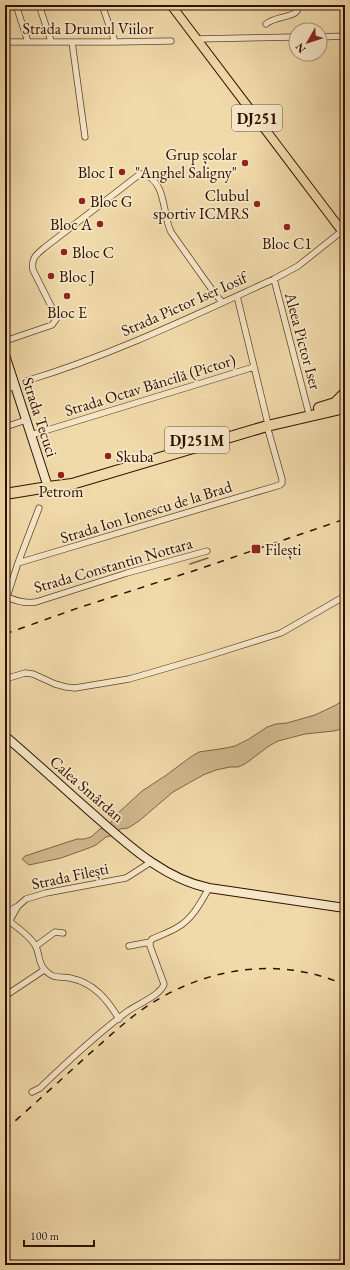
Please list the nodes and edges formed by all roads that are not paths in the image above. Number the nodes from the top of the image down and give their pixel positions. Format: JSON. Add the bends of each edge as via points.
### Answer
{"nodes":[{"id":1,"x":16,"y":5,"type":"edge"},
{"id":2,"x":39,"y":5,"type":"edge"},
{"id":3,"x":102,"y":5,"type":"edge"},
{"id":4,"x":171,"y":5,"type":"edge"},
{"id":5,"x":295,"y":5,"type":"edge"},
{"id":6,"x":266,"y":24,"type":"dead end"},
{"id":7,"x":345,"y":36,"type":"edge"},
{"id":8,"x":288,"y":37,"type":"edge"},
{"id":9,"x":328,"y":37,"type":"edge"},
{"id":10,"x":197,"y":39,"type":"junction"},
{"id":11,"x":51,"y":41,"type":"junction"},
{"id":12,"x":171,"y":41,"type":"dead end"},
{"id":13,"x":5,"y":42,"type":"edge"},
{"id":14,"x":28,"y":42,"type":"junction"},
{"id":15,"x":72,"y":42,"type":"junction"},
{"id":16,"x":115,"y":42,"type":"junction"},
{"id":17,"x":85,"y":137,"type":"dead end"},
{"id":18,"x":344,"y":233,"type":"edge"},
{"id":19,"x":274,"y":279,"type":"junction"},
{"id":20,"x":237,"y":296,"type":"junction"},
{"id":21,"x":222,"y":302,"type":"junction"},
{"id":22,"x":5,"y":341,"type":"edge"},
{"id":23,"x":5,"y":355,"type":"edge"},
{"id":24,"x":254,"y":367,"type":"junction"},
{"id":25,"x":26,"y":381,"type":"dead end"},
{"id":26,"x":15,"y":386,"type":"junction"},
{"id":27,"x":5,"y":389,"type":"edge"},
{"id":28,"x":345,"y":396,"type":"edge"},
{"id":29,"x":345,"y":408,"type":"edge"},
{"id":30,"x":308,"y":410,"type":"junction"},
{"id":31,"x":26,"y":420,"type":"junction"},
{"id":32,"x":267,"y":423,"type":"junction"},
{"id":33,"x":5,"y":427,"type":"edge"},
{"id":34,"x":31,"y":435,"type":"junction"},
{"id":35,"x":48,"y":487,"type":"junction"},
{"id":36,"x":5,"y":494,"type":"edge"},
{"id":37,"x":39,"y":508,"type":"dead end"},
{"id":38,"x":207,"y":551,"type":"dead end"},
{"id":39,"x":18,"y":563,"type":"junction"},
{"id":40,"x":345,"y":596,"type":"edge"},
{"id":41,"x":6,"y":597,"type":"edge"},
{"id":42,"x":5,"y":679,"type":"edge"},
{"id":43,"x":5,"y":736,"type":"edge"},
{"id":44,"x":151,"y":862,"type":"junction"},
{"id":45,"x":209,"y":888,"type":"junction"},
{"id":46,"x":18,"y":906,"type":"junction"},
{"id":47,"x":345,"y":908,"type":"edge"},
{"id":48,"x":5,"y":913,"type":"edge"},
{"id":49,"x":7,"y":919,"type":"edge"},
{"id":50,"x":5,"y":929,"type":"edge"},
{"id":51,"x":63,"y":933,"type":"dead end"},
{"id":52,"x":150,"y":942,"type":"junction"},
{"id":53,"x":36,"y":946,"type":"junction"},
{"id":54,"x":129,"y":946,"type":"dead end"},
{"id":55,"x":44,"y":970,"type":"junction"},
{"id":56,"x":5,"y":996,"type":"edge"},
{"id":57,"x":119,"y":1018,"type":"junction"},
{"id":58,"x":32,"y":1092,"type":"dead end"}],
"edges":[{"from":1,"to":14,"type":"street"},
{"from":2,"to":11,"type":"street"},
{"from":3,"to":16,"type":"street"},
{"from":4,"to":10,"type":"main road","number":"DJ251"},
{"from":5,"to":6,"type":"street","via":[[297,11],[294,15],[271,20]]},
{"from":7,"to":9,"type":"street"},
{"from":8,"to":10,"type":"street"},
{"from":10,"to":18,"type":"main road","number":"DJ251"},
{"from":11,"to":14,"type":"street","name":"Strada Drumul Viilor"},
{"from":11,"to":15,"type":"street","name":"Strada Drumul Viilor"},
{"from":12,"to":16,"type":"street","name":"Strada Drumul Viilor"},
{"from":13,"to":14,"type":"street","name":"Strada Drumul Viilor"},
{"from":15,"to":16,"type":"street","name":"Strada Drumul Viilor"},
{"from":15,"to":17,"type":"street"},
{"from":18,"to":19,"type":"street","name":"Strada Pictor Iser Iosif","via":[[298,266]]},
{"from":19,"to":20,"type":"street","name":"Strada Pictor Iser Iosif"},
{"from":19,"to":30,"type":"street","name":"Aleea Pictor Iser"},
{"from":20,"to":21,"type":"street","name":"Strada Pictor Iser Iosif"},
{"from":20,"to":24,"type":"street"},
{"from":21,"to":22,"type":"street","via":[[171,232],[160,190],[149,176],[143,174],[33,258],[33,270],[57,318],[52,324]]},
{"from":21,"to":25,"type":"street","name":"Strada Pictor Iser Iosif","via":[[108,352]]},
{"from":23,"to":26,"type":"main road","name":"Strada Tecuci"},
{"from":24,"to":32,"type":"street"},
{"from":24,"to":34,"type":"street","name":"Strada Octav Băncilă (Pictor)"},
{"from":26,"to":27,"type":"street"},
{"from":26,"to":31,"type":"main road","name":"Strada Tecuci"},
{"from":28,"to":30,"type":"highway","number":"DJ251M","via":[[329,406]]},
{"from":29,"to":32,"type":"highway","number":"DJ251M"},
{"from":30,"to":32,"type":"highway","number":"DJ251M"},
{"from":31,"to":33,"type":"street"},
{"from":31,"to":34,"type":"main road","name":"Strada Tecuci"},
{"from":32,"to":35,"type":"highway","number":"DJ251M","via":[[82,474]]},
{"from":32,"to":39,"type":"street","name":"Strada Ion Ionescu de la Brad","via":[[282,479],[281,484]]},
{"from":34,"to":35,"type":"main road","name":"Strada Tecuci"},
{"from":35,"to":36,"type":"highway","number":"DJ251M"},
{"from":37,"to":39,"type":"street"},
{"from":38,"to":41,"type":"street","name":"Strada Constantin Nottara","via":[[36,602],[21,603]]},
{"from":39,"to":41,"type":"street"},
{"from":40,"to":42,"type":"street","via":[[281,633],[129,679],[75,688],[25,673]]},
{"from":43,"to":44,"type":"main road","name":"Calea Smârdan"},
{"from":44,"to":45,"type":"main road","name":"Calea Smârdan","via":[[176,877]]},
{"from":44,"to":46,"type":"street","name":"Strada Filești","via":[[126,878],[46,892],[26,899]]},
{"from":45,"to":47,"type":"main road","name":"Calea Smârdan"},
{"from":45,"to":52,"type":"street","via":[[186,921]]},
{"from":46,"to":48,"type":"street"},
{"from":46,"to":49,"type":"street","name":"Strada Filești"},
{"from":49,"to":50,"type":"street","name":"Strada Filești"},
{"from":49,"to":53,"type":"street"},
{"from":51,"to":53,"type":"street","via":[[55,932]]},
{"from":52,"to":54,"type":"street"},
{"from":52,"to":57,"type":"street","via":[[164,986],[161,991]]},
{"from":53,"to":55,"type":"street"},
{"from":55,"to":56,"type":"street"},
{"from":55,"to":57,"type":"street","via":[[52,976],[76,980],[100,992]]},
{"from":57,"to":58,"type":"street","via":[[40,1088]]}]}
